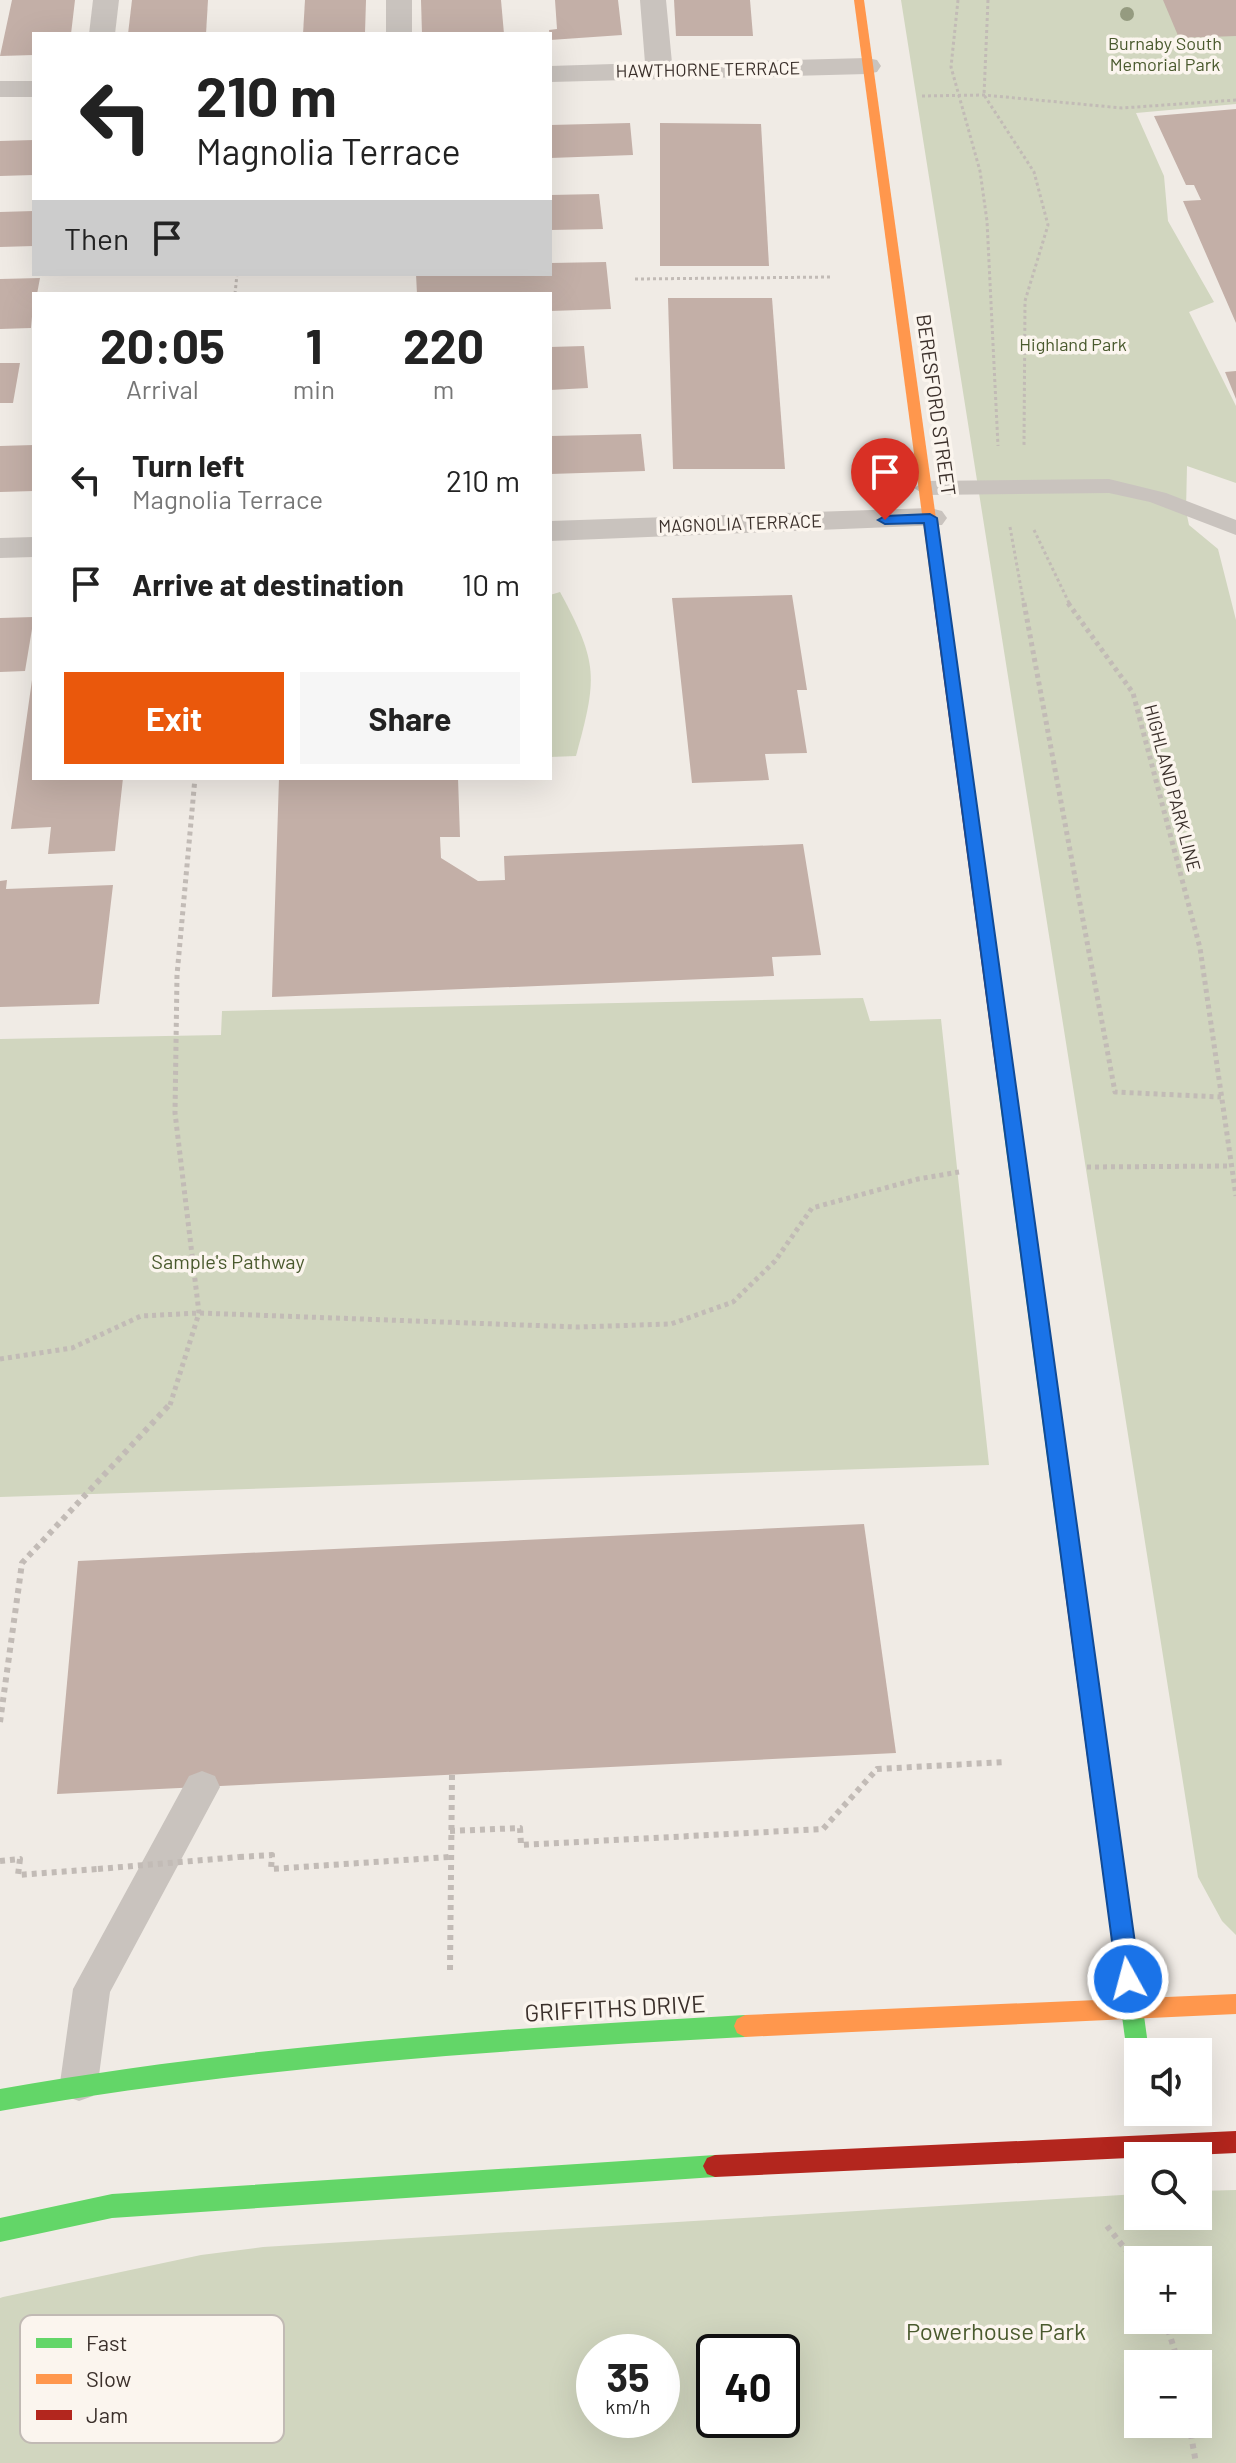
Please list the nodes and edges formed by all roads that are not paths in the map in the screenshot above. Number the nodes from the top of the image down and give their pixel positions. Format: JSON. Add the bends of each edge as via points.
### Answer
{"nodes":[{"id":1,"x":106,"y":0,"type":"edge"},
{"id":2,"x":399,"y":0,"type":"edge"},
{"id":3,"x":653,"y":0,"type":"edge"},
{"id":4,"x":859,"y":0,"type":"edge"},
{"id":5,"x":102,"y":32,"type":"edge"},
{"id":6,"x":399,"y":32,"type":"edge"},
{"id":7,"x":867,"y":66,"type":"junction"},
{"id":8,"x":659,"y":70,"type":"junction"},
{"id":9,"x":552,"y":74,"type":"edge"},
{"id":10,"x":0,"y":89,"type":"edge"},
{"id":11,"x":32,"y":89,"type":"edge"},
{"id":12,"x":928,"y":503,"type":"junction"},
{"id":13,"x":1236,"y":528,"type":"edge"},
{"id":14,"x":552,"y":531,"type":"edge"},
{"id":15,"x":32,"y":547,"type":"edge"},
{"id":16,"x":0,"y":548,"type":"edge"},
{"id":17,"x":202,"y":1787,"type":"dead end"},
{"id":18,"x":1236,"y":2004,"type":"edge"},
{"id":19,"x":1132,"y":2007,"type":"junction"},
{"id":20,"x":1136,"y":2038,"type":"edge"},
{"id":21,"x":79,"y":2083,"type":"junction"},
{"id":22,"x":0,"y":2100,"type":"edge"},
{"id":23,"x":1236,"y":2142,"type":"edge"},
{"id":24,"x":1212,"y":2143,"type":"edge"},
{"id":25,"x":1124,"y":2147,"type":"edge"},
{"id":26,"x":0,"y":2230,"type":"edge"}],
"edges":[{"from":1,"to":5,"type":"street"},
{"from":2,"to":6,"type":"street"},
{"from":3,"to":8,"type":"street"},
{"from":4,"to":7,"type":"street","name":"BERESFORD STREET"},
{"from":7,"to":8,"type":"street","name":"HAWTHORNE TERRACE"},
{"from":7,"to":12,"type":"street","name":"BERESFORD STREET"},
{"from":8,"to":9,"type":"street","name":"HAWTHORNE TERRACE"},
{"from":10,"to":11,"type":"street"},
{"from":12,"to":13,"type":"lane","via":[[1013,486],[1109,486],[1137,491]]},
{"from":12,"to":14,"type":"street","name":"MAGNOLIA TERRACE"},
{"from":12,"to":19,"type":"street","name":"BERESFORD STREET"},
{"from":15,"to":16,"type":"street"},
{"from":17,"to":21,"type":"lane","via":[[92,1989]]},
{"from":18,"to":19,"type":"street","name":"GRIFFITHS DRIVE"},
{"from":19,"to":20,"type":"street","name":"BERESFORD STREET"},
{"from":19,"to":21,"type":"street","name":"GRIFFITHS DRIVE","via":[[388,2046]]},
{"from":21,"to":22,"type":"street","name":"GRIFFITHS DRIVE"},
{"from":23,"to":24,"type":"street"},
{"from":25,"to":26,"type":"street","via":[[673,2168],[112,2206]]}]}
